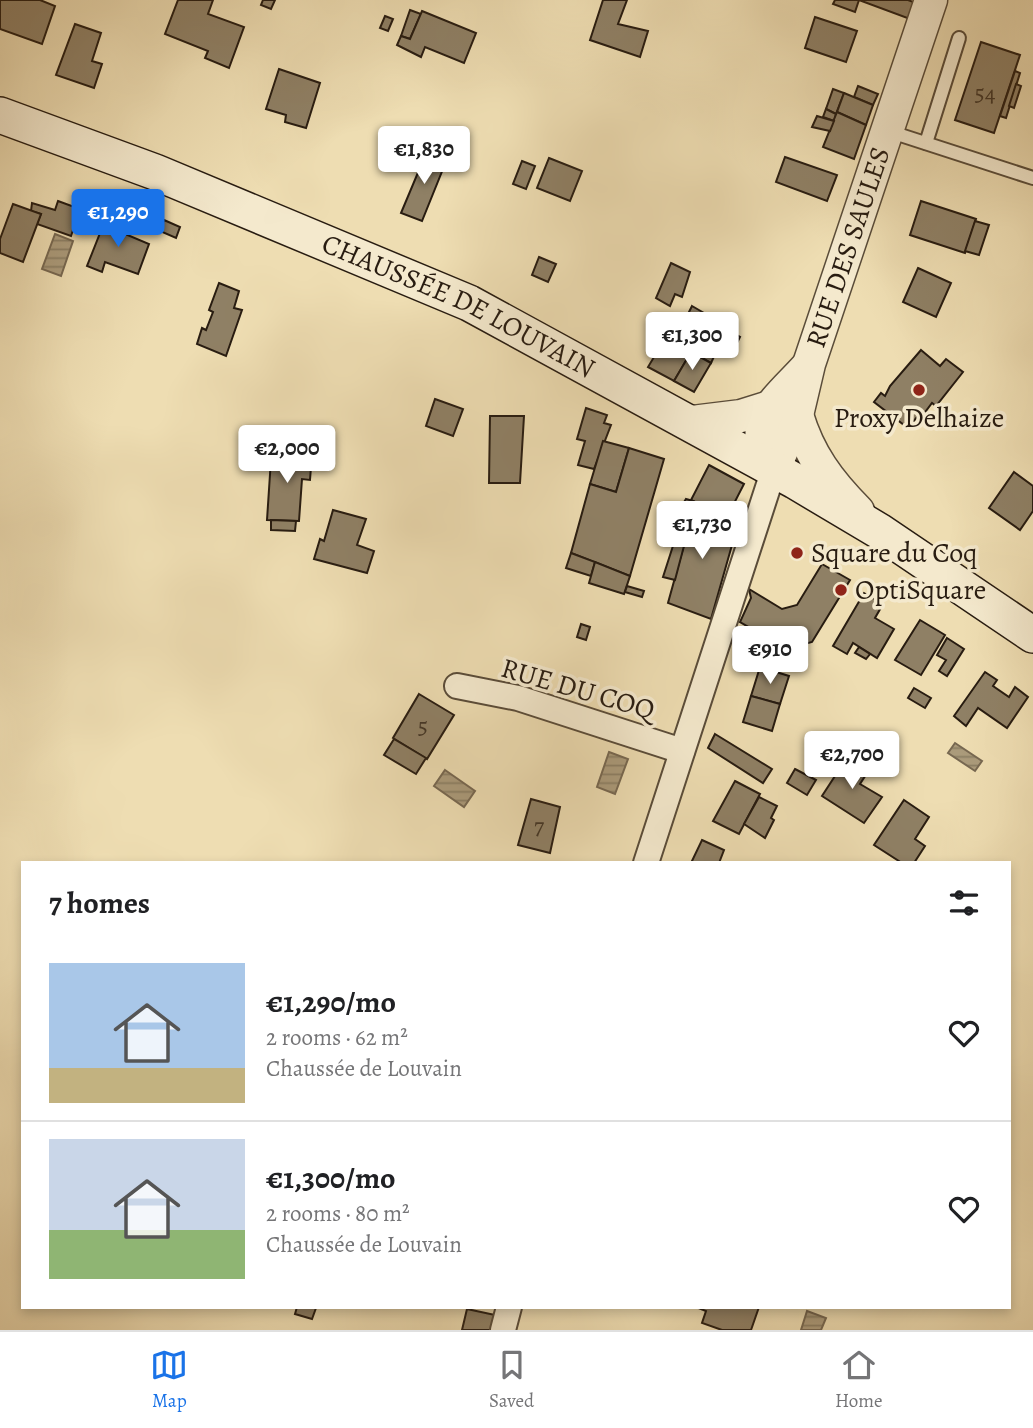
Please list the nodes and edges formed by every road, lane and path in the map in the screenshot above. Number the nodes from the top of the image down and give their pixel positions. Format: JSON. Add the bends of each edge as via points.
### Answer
{"nodes":[{"id":1,"x":931,"y":0,"type":"edge"},
{"id":2,"x":959,"y":38,"type":"dead end"},
{"id":3,"x":0,"y":115,"type":"edge"},
{"id":4,"x":887,"y":131,"type":"junction"},
{"id":5,"x":926,"y":143,"type":"junction"},
{"id":6,"x":1033,"y":178,"type":"edge"},
{"id":7,"x":783,"y":411,"type":"junction"},
{"id":8,"x":692,"y":422,"type":"junction"},
{"id":9,"x":774,"y":469,"type":"junction"},
{"id":10,"x":879,"y":531,"type":"junction"},
{"id":11,"x":1033,"y":635,"type":"edge"},
{"id":12,"x":457,"y":686,"type":"dead end"},
{"id":13,"x":682,"y":751,"type":"junction"},
{"id":14,"x":647,"y":861,"type":"edge"},
{"id":15,"x":508,"y":1309,"type":"edge"},
{"id":16,"x":503,"y":1330,"type":"edge"}],
"edges":[{"from":1,"to":4,"type":"street","name":"RUE DES SAULES"},
{"from":2,"to":5,"type":"lane","name":"RUE DES SAULES"},
{"from":3,"to":8,"type":"main road","name":"CHAUSSÉE DE LOUVAIN","via":[[155,172],[469,303]]},
{"from":4,"to":5,"type":"lane","name":"RUE DES SAULES"},
{"from":4,"to":7,"type":"street","name":"RUE DES SAULES","via":[[809,364]]},
{"from":5,"to":6,"type":"lane","name":"RUE DES SAULES"},
{"from":7,"to":8,"type":"street"},
{"from":7,"to":9,"type":"street","name":"RUE DES SAULES","via":[[762,423],[761,449]]},
{"from":7,"to":10,"type":"street","via":[[828,481]]},
{"from":8,"to":9,"type":"main road","name":"CHAUSSÉE DE LOUVAIN"},
{"from":9,"to":10,"type":"main road","name":"CHAUSSÉE DE LOUVAIN"},
{"from":9,"to":13,"type":"street","name":"RUE DU COQ"},
{"from":10,"to":11,"type":"main road","name":"CHAUSSÉE DE LOUVAIN"},
{"from":12,"to":13,"type":"street","name":"RUE DU COQ","via":[[518,698]]},
{"from":13,"to":14,"type":"street","name":"RUE DU COQ"},
{"from":15,"to":16,"type":"street"}]}
